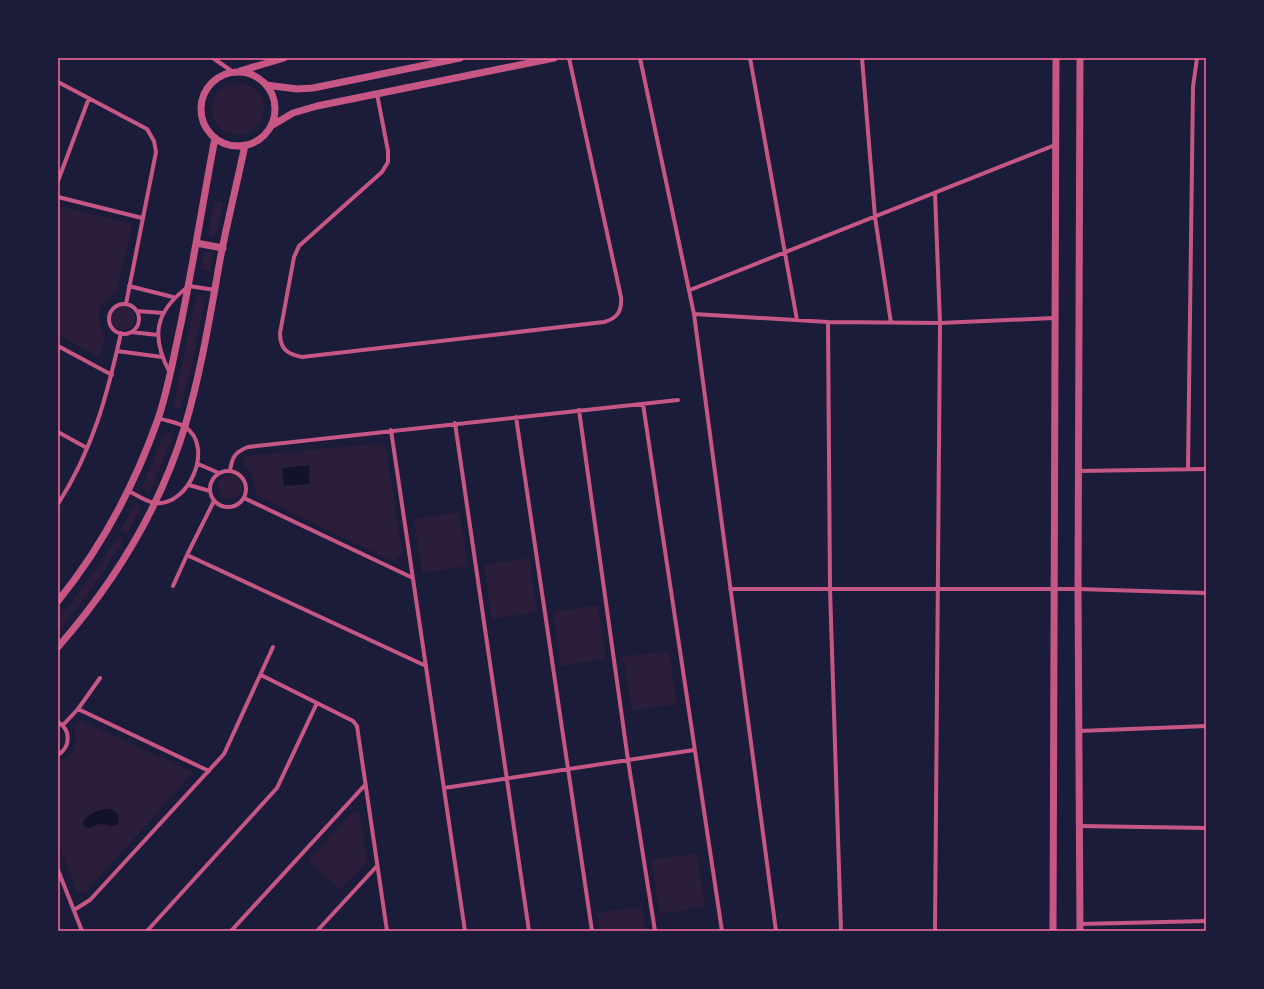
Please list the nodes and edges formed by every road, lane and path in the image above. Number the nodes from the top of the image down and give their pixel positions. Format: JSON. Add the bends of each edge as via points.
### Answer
{"nodes":[{"id":1,"x":213,"y":58,"type":"edge"},
{"id":2,"x":284,"y":58,"type":"edge"},
{"id":3,"x":460,"y":58,"type":"edge"},
{"id":4,"x":554,"y":58,"type":"edge"},
{"id":5,"x":569,"y":58,"type":"edge"},
{"id":6,"x":640,"y":58,"type":"edge"},
{"id":7,"x":750,"y":58,"type":"edge"},
{"id":8,"x":862,"y":58,"type":"edge"},
{"id":9,"x":1056,"y":58,"type":"edge"},
{"id":10,"x":1080,"y":58,"type":"edge"},
{"id":11,"x":1197,"y":58,"type":"edge"},
{"id":12,"x":235,"y":72,"type":"junction"},
{"id":13,"x":58,"y":82,"type":"edge"},
{"id":14,"x":266,"y":85,"type":"junction"},
{"id":15,"x":377,"y":94,"type":"junction"},
{"id":16,"x":89,"y":98,"type":"junction"},
{"id":17,"x":271,"y":126,"type":"junction"},
{"id":18,"x":215,"y":138,"type":"junction"},
{"id":19,"x":245,"y":145,"type":"junction"},
{"id":20,"x":1055,"y":145,"type":"junction"},
{"id":21,"x":58,"y":181,"type":"edge"},
{"id":22,"x":935,"y":193,"type":"junction"},
{"id":23,"x":58,"y":197,"type":"edge"},
{"id":24,"x":875,"y":217,"type":"junction"},
{"id":25,"x":142,"y":218,"type":"junction"},
{"id":26,"x":196,"y":243,"type":"junction"},
{"id":27,"x":223,"y":248,"type":"junction"},
{"id":28,"x":784,"y":253,"type":"junction"},
{"id":29,"x":129,"y":286,"type":"junction"},
{"id":30,"x":188,"y":286,"type":"junction"},
{"id":31,"x":215,"y":290,"type":"junction"},
{"id":32,"x":690,"y":290,"type":"junction"},
{"id":33,"x":173,"y":297,"type":"junction"},
{"id":34,"x":126,"y":304,"type":"junction"},
{"id":35,"x":137,"y":311,"type":"junction"},
{"id":36,"x":163,"y":313,"type":"junction"},
{"id":37,"x":694,"y":314,"type":"junction"},
{"id":38,"x":1054,"y":318,"type":"junction"},
{"id":39,"x":797,"y":320,"type":"junction"},
{"id":40,"x":828,"y":322,"type":"junction"},
{"id":41,"x":891,"y":323,"type":"junction"},
{"id":42,"x":940,"y":323,"type":"junction"},
{"id":43,"x":131,"y":332,"type":"junction"},
{"id":44,"x":121,"y":333,"type":"junction"},
{"id":45,"x":158,"y":335,"type":"junction"},
{"id":46,"x":58,"y":346,"type":"edge"},
{"id":47,"x":117,"y":351,"type":"junction"},
{"id":48,"x":162,"y":357,"type":"junction"},
{"id":49,"x":170,"y":373,"type":"junction"},
{"id":50,"x":112,"y":375,"type":"junction"},
{"id":51,"x":678,"y":400,"type":"dead end"},
{"id":52,"x":643,"y":404,"type":"junction"},
{"id":53,"x":579,"y":410,"type":"junction"},
{"id":54,"x":516,"y":417,"type":"junction"},
{"id":55,"x":158,"y":418,"type":"junction"},
{"id":56,"x":455,"y":423,"type":"junction"},
{"id":57,"x":185,"y":427,"type":"junction"},
{"id":58,"x":391,"y":430,"type":"junction"},
{"id":59,"x":58,"y":432,"type":"edge"},
{"id":60,"x":87,"y":448,"type":"junction"},
{"id":61,"x":198,"y":464,"type":"junction"},
{"id":62,"x":1188,"y":469,"type":"junction"},
{"id":63,"x":1206,"y":469,"type":"edge"},
{"id":64,"x":230,"y":471,"type":"junction"},
{"id":65,"x":1078,"y":471,"type":"junction"},
{"id":66,"x":219,"y":473,"type":"junction"},
{"id":67,"x":189,"y":484,"type":"junction"},
{"id":68,"x":128,"y":490,"type":"junction"},
{"id":69,"x":210,"y":491,"type":"junction"},
{"id":70,"x":244,"y":498,"type":"junction"},
{"id":71,"x":214,"y":501,"type":"junction"},
{"id":72,"x":154,"y":503,"type":"junction"},
{"id":73,"x":58,"y":504,"type":"edge"},
{"id":74,"x":187,"y":555,"type":"junction"},
{"id":75,"x":413,"y":578,"type":"junction"},
{"id":76,"x":173,"y":586,"type":"dead end"},
{"id":77,"x":730,"y":589,"type":"junction"},
{"id":78,"x":830,"y":589,"type":"junction"},
{"id":79,"x":938,"y":589,"type":"junction"},
{"id":80,"x":1052,"y":589,"type":"junction"},
{"id":81,"x":1078,"y":589,"type":"junction"},
{"id":82,"x":1206,"y":593,"type":"edge"},
{"id":83,"x":58,"y":602,"type":"edge"},
{"id":84,"x":58,"y":647,"type":"edge"},
{"id":85,"x":273,"y":647,"type":"dead end"},
{"id":86,"x":426,"y":666,"type":"junction"},
{"id":87,"x":261,"y":675,"type":"junction"},
{"id":88,"x":100,"y":678,"type":"dead end"},
{"id":89,"x":317,"y":703,"type":"junction"},
{"id":90,"x":78,"y":709,"type":"junction"},
{"id":91,"x":58,"y":722,"type":"edge"},
{"id":92,"x":63,"y":725,"type":"junction"},
{"id":93,"x":1206,"y":726,"type":"edge"},
{"id":94,"x":1079,"y":731,"type":"junction"},
{"id":95,"x":694,"y":750,"type":"junction"},
{"id":96,"x":58,"y":755,"type":"edge"},
{"id":97,"x":628,"y":760,"type":"junction"},
{"id":98,"x":568,"y":769,"type":"junction"},
{"id":99,"x":209,"y":771,"type":"junction"},
{"id":100,"x":508,"y":778,"type":"junction"},
{"id":101,"x":365,"y":785,"type":"junction"},
{"id":102,"x":444,"y":788,"type":"junction"},
{"id":103,"x":1080,"y":826,"type":"junction"},
{"id":104,"x":1206,"y":828,"type":"edge"},
{"id":105,"x":377,"y":866,"type":"junction"},
{"id":106,"x":58,"y":870,"type":"edge"},
{"id":107,"x":74,"y":910,"type":"junction"},
{"id":108,"x":1206,"y":921,"type":"edge"},
{"id":109,"x":1080,"y":928,"type":"edge"},
{"id":110,"x":82,"y":931,"type":"edge"},
{"id":111,"x":147,"y":931,"type":"edge"},
{"id":112,"x":231,"y":931,"type":"edge"},
{"id":113,"x":317,"y":931,"type":"edge"},
{"id":114,"x":387,"y":931,"type":"edge"},
{"id":115,"x":465,"y":931,"type":"edge"},
{"id":116,"x":529,"y":931,"type":"edge"},
{"id":117,"x":592,"y":931,"type":"edge"},
{"id":118,"x":655,"y":931,"type":"edge"},
{"id":119,"x":722,"y":931,"type":"edge"},
{"id":120,"x":776,"y":931,"type":"edge"},
{"id":121,"x":841,"y":931,"type":"edge"},
{"id":122,"x":935,"y":931,"type":"edge"},
{"id":123,"x":1053,"y":931,"type":"edge"}],
"edges":[{"from":1,"to":12,"type":"street"},
{"from":2,"to":12,"type":"street"},
{"from":3,"to":14,"type":"street","via":[[313,88],[297,89]]},
{"from":4,"to":15,"type":"street"},
{"from":5,"to":15,"type":"street","via":[[621,297],[619,314],[613,320],[604,322],[302,357],[292,355],[284,350],[280,342],[280,333],[294,257],[299,246],[382,172],[388,162]]},
{"from":6,"to":32,"type":"street"},
{"from":7,"to":28,"type":"street"},
{"from":8,"to":24,"type":"street"},
{"from":9,"to":20,"type":"street"},
{"from":10,"to":65,"type":"street"},
{"from":11,"to":62,"type":"street","via":[[1193,87]]},
{"from":12,"to":14,"type":"street","via":[[248,73]]},
{"from":12,"to":18,"type":"street","via":[[215,80],[208,86],[202,99],[201,114]]},
{"from":13,"to":16,"type":"street"},
{"from":14,"to":17,"type":"street","via":[[275,105]]},
{"from":15,"to":17,"type":"street","via":[[293,113]]},
{"from":16,"to":21,"type":"street"},
{"from":16,"to":25,"type":"street","via":[[147,129],[154,141],[156,152]]},
{"from":17,"to":19,"type":"street","via":[[255,142]]},
{"from":18,"to":19,"type":"street","via":[[234,146]]},
{"from":18,"to":26,"type":"street"},
{"from":19,"to":27,"type":"street"},
{"from":20,"to":22,"type":"street"},
{"from":20,"to":38,"type":"street"},
{"from":22,"to":24,"type":"street"},
{"from":22,"to":42,"type":"street"},
{"from":23,"to":25,"type":"street"},
{"from":24,"to":28,"type":"street"},
{"from":24,"to":41,"type":"street"},
{"from":25,"to":29,"type":"street"},
{"from":26,"to":27,"type":"street"},
{"from":26,"to":30,"type":"street"},
{"from":27,"to":31,"type":"street"},
{"from":28,"to":32,"type":"street"},
{"from":28,"to":39,"type":"street"},
{"from":29,"to":33,"type":"street"},
{"from":29,"to":34,"type":"street"},
{"from":30,"to":31,"type":"street"},
{"from":30,"to":33,"type":"street"},
{"from":30,"to":49,"type":"street"},
{"from":31,"to":57,"type":"street","via":[[199,373]]},
{"from":32,"to":37,"type":"street"},
{"from":33,"to":36,"type":"street"},
{"from":34,"to":35,"type":"street"},
{"from":34,"to":44,"type":"street","via":[[113,308],[109,316],[110,325]]},
{"from":35,"to":36,"type":"street"},
{"from":35,"to":43,"type":"street","via":[[138,323]]},
{"from":36,"to":45,"type":"street"},
{"from":37,"to":39,"type":"street"},
{"from":37,"to":77,"type":"street"},
{"from":38,"to":42,"type":"street"},
{"from":38,"to":80,"type":"street"},
{"from":39,"to":40,"type":"street"},
{"from":40,"to":41,"type":"street"},
{"from":40,"to":78,"type":"street"},
{"from":41,"to":42,"type":"street"},
{"from":42,"to":79,"type":"street"},
{"from":43,"to":44,"type":"street"},
{"from":43,"to":45,"type":"street"},
{"from":44,"to":47,"type":"street"},
{"from":45,"to":48,"type":"street"},
{"from":46,"to":50,"type":"street"},
{"from":47,"to":48,"type":"street"},
{"from":47,"to":50,"type":"street"},
{"from":48,"to":49,"type":"street"},
{"from":49,"to":55,"type":"street"},
{"from":50,"to":60,"type":"street","via":[[102,412]]},
{"from":51,"to":52,"type":"street"},
{"from":52,"to":53,"type":"street"},
{"from":52,"to":95,"type":"street"},
{"from":53,"to":54,"type":"street"},
{"from":53,"to":97,"type":"street"},
{"from":54,"to":56,"type":"street"},
{"from":54,"to":98,"type":"street"},
{"from":55,"to":57,"type":"street"},
{"from":55,"to":68,"type":"street"},
{"from":56,"to":58,"type":"street"},
{"from":56,"to":100,"type":"street"},
{"from":57,"to":61,"type":"street","via":[[194,438],[198,450]]},
{"from":57,"to":72,"type":"street"},
{"from":58,"to":64,"type":"street","via":[[248,447],[236,452],[231,460]]},
{"from":58,"to":75,"type":"street"},
{"from":59,"to":60,"type":"street"},
{"from":60,"to":73,"type":"street","via":[[75,478]]},
{"from":61,"to":66,"type":"street"},
{"from":61,"to":67,"type":"street"},
{"from":62,"to":63,"type":"street"},
{"from":62,"to":65,"type":"street"},
{"from":64,"to":66,"type":"street"},
{"from":64,"to":70,"type":"street","via":[[241,476],[244,481]]},
{"from":65,"to":81,"type":"street"},
{"from":66,"to":69,"type":"street","via":[[212,481]]},
{"from":67,"to":69,"type":"street"},
{"from":67,"to":72,"type":"street","via":[[182,494],[170,502]]},
{"from":68,"to":72,"type":"street"},
{"from":68,"to":83,"type":"street","via":[[82,570]]},
{"from":69,"to":71,"type":"street"},
{"from":70,"to":71,"type":"street","via":[[230,507]]},
{"from":70,"to":75,"type":"street"},
{"from":71,"to":74,"type":"street"},
{"from":72,"to":84,"type":"street","via":[[116,571]]},
{"from":74,"to":76,"type":"street"},
{"from":74,"to":86,"type":"street"},
{"from":75,"to":86,"type":"street"},
{"from":77,"to":78,"type":"street"},
{"from":77,"to":120,"type":"street"},
{"from":78,"to":79,"type":"street"},
{"from":78,"to":121,"type":"street"},
{"from":79,"to":80,"type":"street"},
{"from":79,"to":122,"type":"street"},
{"from":80,"to":81,"type":"street"},
{"from":80,"to":123,"type":"street"},
{"from":81,"to":82,"type":"street"},
{"from":81,"to":94,"type":"street"},
{"from":85,"to":87,"type":"street"},
{"from":86,"to":102,"type":"street"},
{"from":87,"to":89,"type":"street"},
{"from":87,"to":99,"type":"street","via":[[224,754]]},
{"from":88,"to":90,"type":"street"},
{"from":89,"to":101,"type":"street","via":[[353,721],[356,726]]},
{"from":89,"to":111,"type":"street","via":[[277,788]]},
{"from":90,"to":92,"type":"street"},
{"from":90,"to":99,"type":"street"},
{"from":91,"to":92,"type":"street"},
{"from":92,"to":96,"type":"street","via":[[67,730],[68,742],[66,748]]},
{"from":93,"to":94,"type":"street"},
{"from":94,"to":103,"type":"street"},
{"from":95,"to":97,"type":"street"},
{"from":95,"to":119,"type":"street"},
{"from":97,"to":98,"type":"street"},
{"from":97,"to":118,"type":"street"},
{"from":98,"to":100,"type":"street"},
{"from":98,"to":117,"type":"street"},
{"from":99,"to":107,"type":"street","via":[[90,900]]},
{"from":100,"to":102,"type":"street"},
{"from":100,"to":116,"type":"street"},
{"from":101,"to":105,"type":"street"},
{"from":101,"to":112,"type":"street"},
{"from":102,"to":115,"type":"street"},
{"from":103,"to":104,"type":"street"},
{"from":103,"to":109,"type":"street"},
{"from":105,"to":113,"type":"street"},
{"from":105,"to":114,"type":"street"},
{"from":106,"to":107,"type":"street"},
{"from":107,"to":110,"type":"street"},
{"from":108,"to":109,"type":"street"}]}
